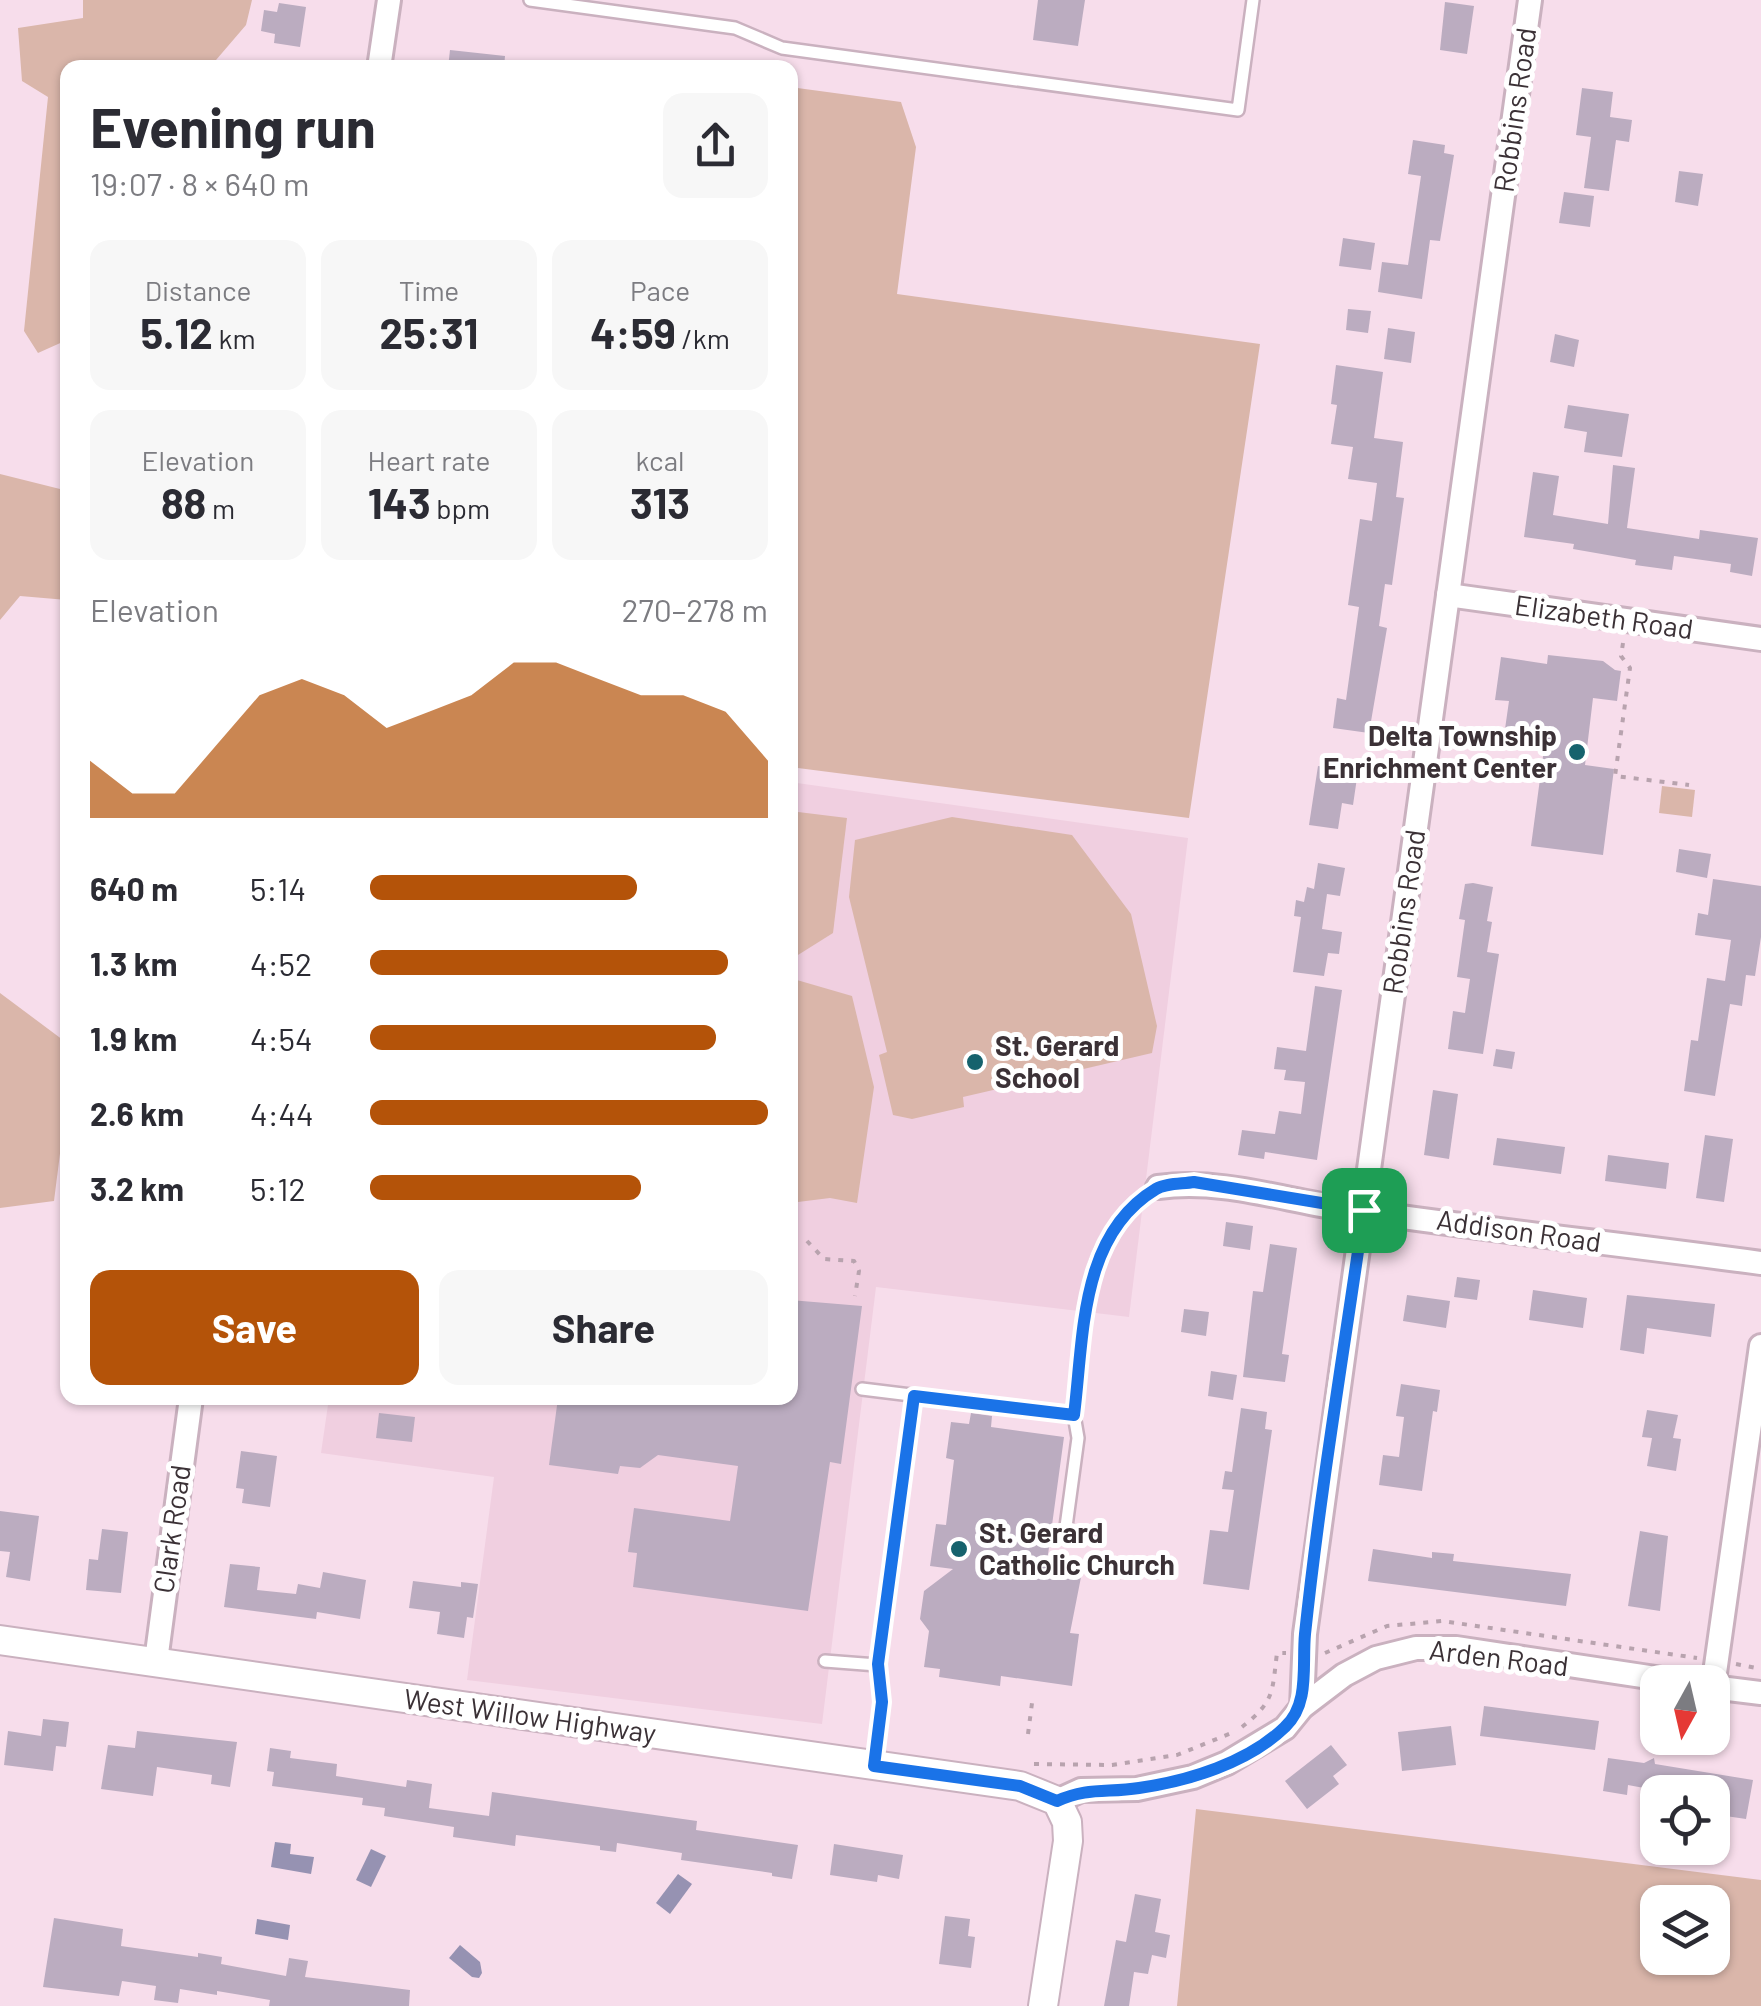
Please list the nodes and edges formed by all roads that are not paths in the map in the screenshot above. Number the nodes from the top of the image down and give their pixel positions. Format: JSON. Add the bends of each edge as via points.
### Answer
{"nodes":[{"id":1,"x":389,"y":0,"type":"edge"},
{"id":2,"x":530,"y":0,"type":"edge"},
{"id":3,"x":1253,"y":0,"type":"edge"},
{"id":4,"x":1530,"y":0,"type":"edge"},
{"id":5,"x":381,"y":60,"type":"edge"},
{"id":6,"x":1448,"y":596,"type":"junction"},
{"id":7,"x":1761,"y":639,"type":"edge"},
{"id":8,"x":1158,"y":1187,"type":"joint"},
{"id":9,"x":1364,"y":1210,"type":"junction"},
{"id":10,"x":1761,"y":1263,"type":"edge"},
{"id":11,"x":1761,"y":1346,"type":"edge"},
{"id":12,"x":862,"y":1390,"type":"dead end"},
{"id":13,"x":914,"y":1396,"type":"junction"},
{"id":14,"x":190,"y":1405,"type":"edge"},
{"id":15,"x":1074,"y":1415,"type":"junction"},
{"id":16,"x":1065,"y":1534,"type":"dead end"},
{"id":17,"x":0,"y":1640,"type":"edge"},
{"id":18,"x":156,"y":1661,"type":"junction"},
{"id":19,"x":826,"y":1661,"type":"dead end"},
{"id":20,"x":878,"y":1664,"type":"junction"},
{"id":21,"x":1716,"y":1665,"type":"edge"},
{"id":22,"x":1640,"y":1676,"type":"edge"},
{"id":23,"x":1730,"y":1689,"type":"edge"},
{"id":24,"x":1761,"y":1693,"type":"edge"},
{"id":25,"x":1302,"y":1706,"type":"junction"},
{"id":26,"x":874,"y":1766,"type":"junction"},
{"id":27,"x":1057,"y":1801,"type":"junction"},
{"id":28,"x":1043,"y":2006,"type":"edge"}],
"edges":[{"from":1,"to":5,"type":"street"},
{"from":2,"to":3,"type":"lane","via":[[735,28],[782,48],[1238,110]]},
{"from":4,"to":6,"type":"street","name":"Robbins Road"},
{"from":6,"to":7,"type":"street","name":"Elizabeth Road"},
{"from":6,"to":9,"type":"street","name":"Robbins Road"},
{"from":8,"to":9,"type":"street","name":"Addison Road","via":[[1194,1182]]},
{"from":8,"to":15,"type":"lane","via":[[1121,1220],[1094,1266]]},
{"from":9,"to":10,"type":"street","name":"Addison Road"},
{"from":9,"to":25,"type":"street","name":"Robbins Road","via":[[1305,1634]]},
{"from":11,"to":21,"type":"street"},
{"from":12,"to":13,"type":"lane"},
{"from":13,"to":15,"type":"lane"},
{"from":13,"to":20,"type":"lane"},
{"from":14,"to":18,"type":"street","name":"Clark Road"},
{"from":15,"to":16,"type":"lane","via":[[1078,1438]]},
{"from":17,"to":18,"type":"street","name":"West Willow Highway"},
{"from":18,"to":26,"type":"street","name":"West Willow Highway"},
{"from":19,"to":20,"type":"lane"},
{"from":20,"to":26,"type":"lane","via":[[882,1702]]},
{"from":22,"to":25,"type":"street","name":"Arden Road","via":[[1416,1648],[1376,1658]]},
{"from":23,"to":24,"type":"street"},
{"from":25,"to":27,"type":"street","name":"Arden Road","via":[[1285,1728],[1254,1749],[1193,1777],[1080,1790]]},
{"from":26,"to":27,"type":"street","name":"West Willow Highway","via":[[1020,1786]]},
{"from":27,"to":28,"type":"street","via":[[1068,1841]]}]}
